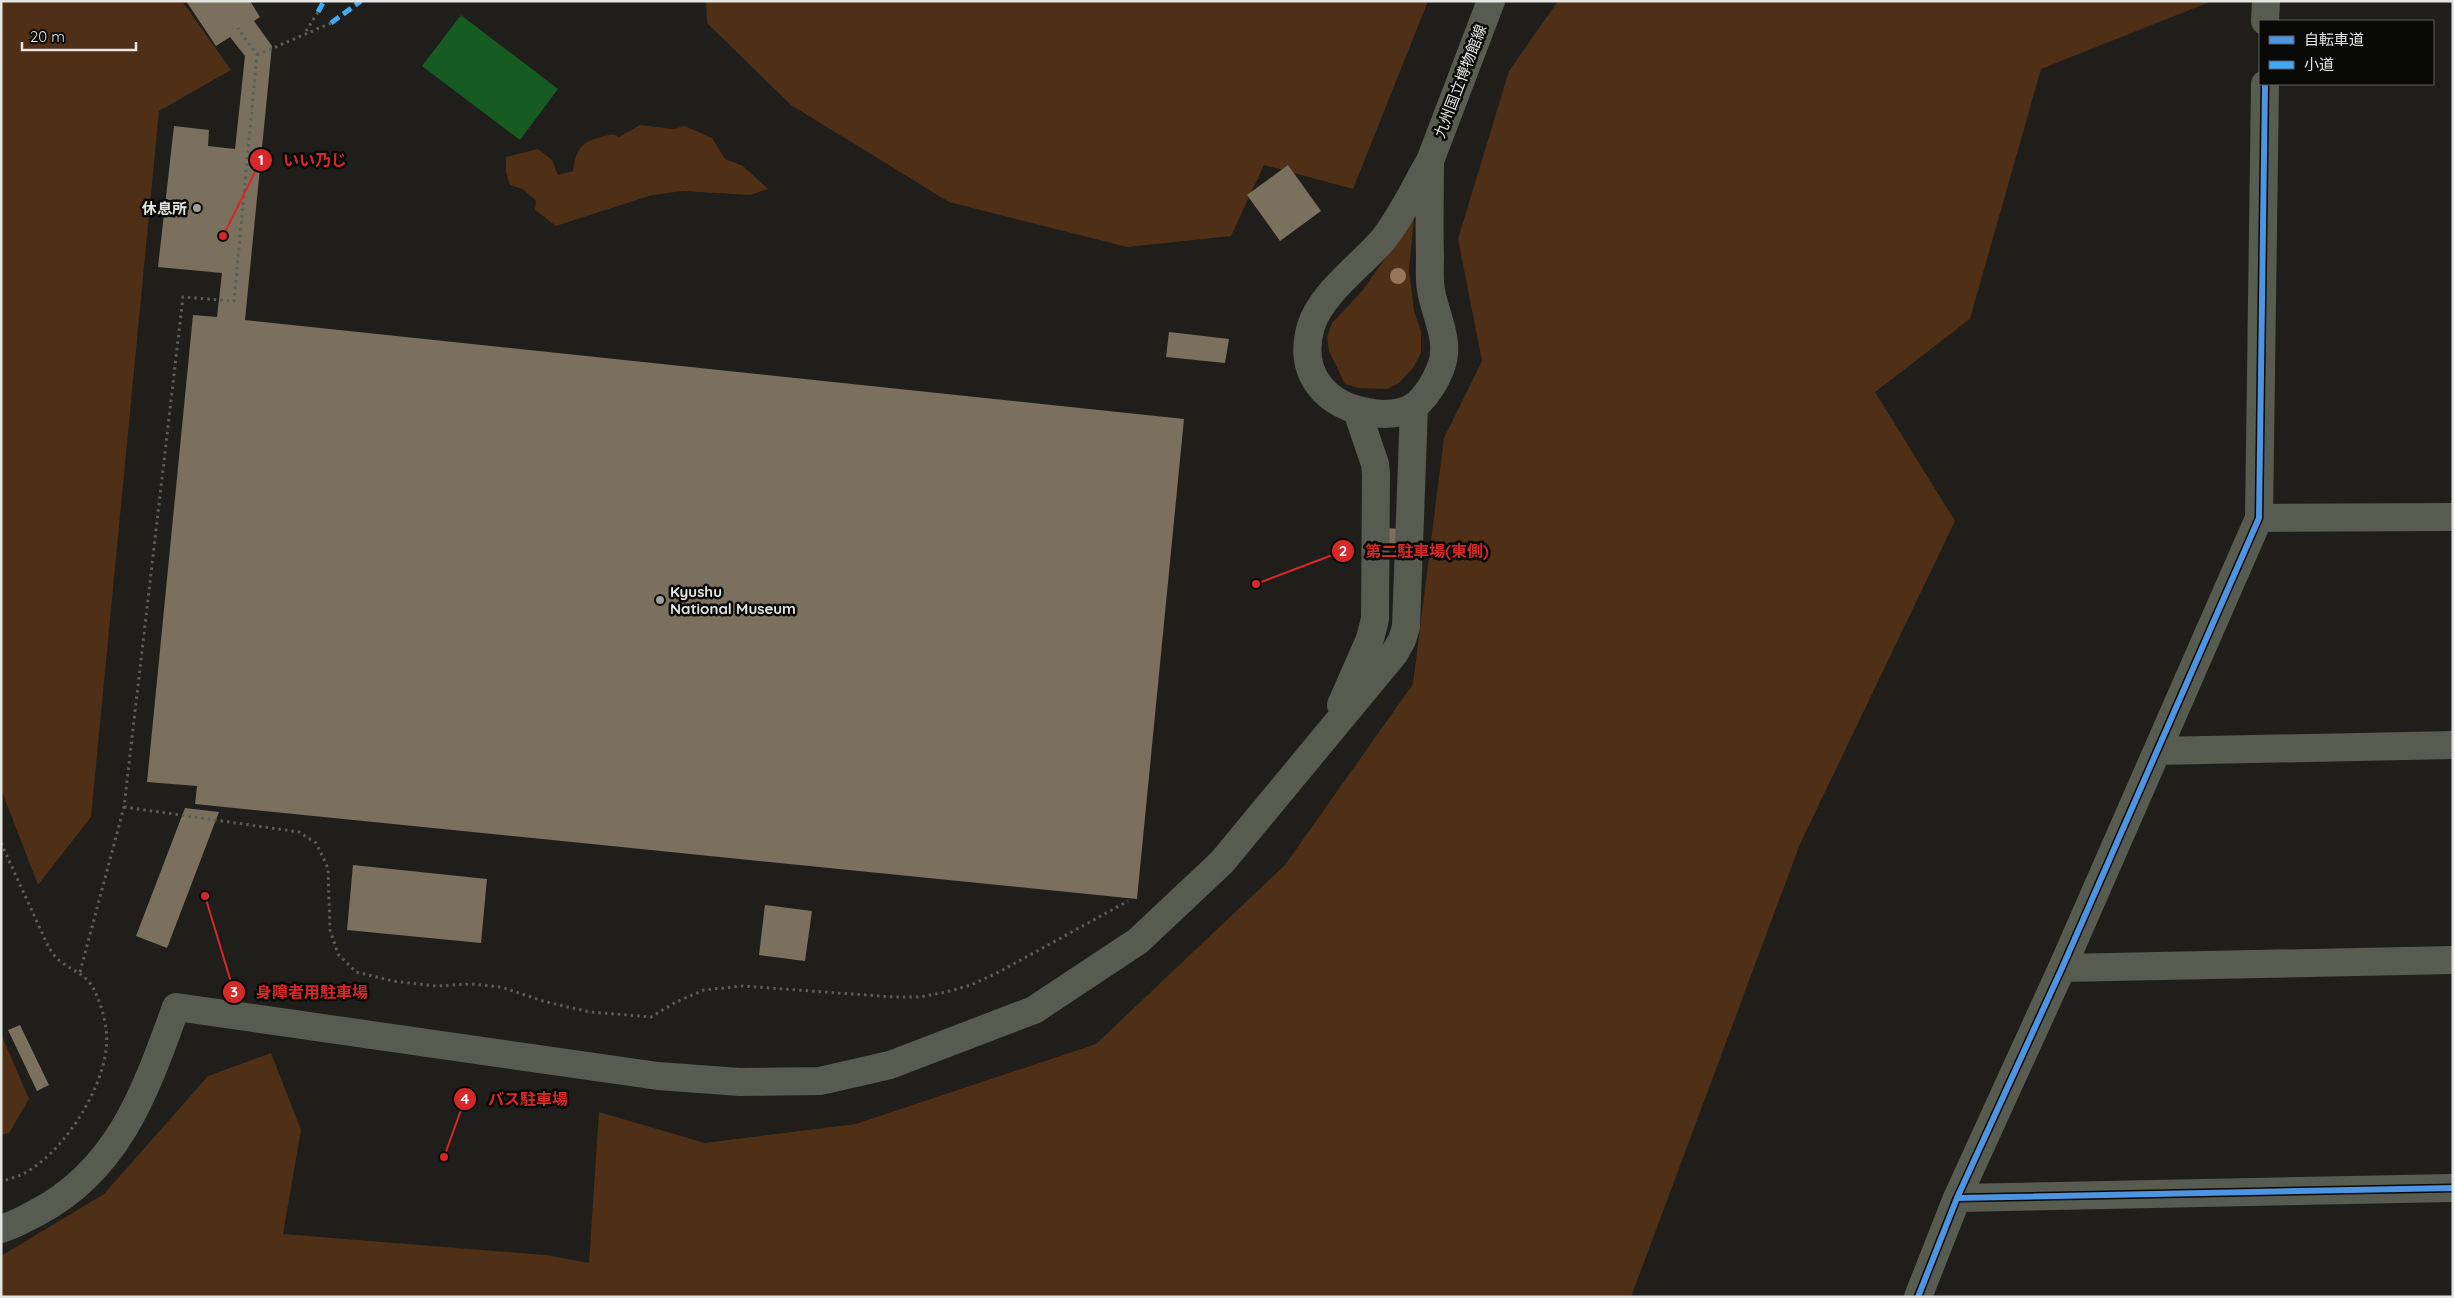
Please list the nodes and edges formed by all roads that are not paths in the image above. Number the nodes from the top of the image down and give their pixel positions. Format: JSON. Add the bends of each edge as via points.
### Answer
{"nodes":[{"id":1,"x":1491,"y":1,"type":"edge"},
{"id":2,"x":2266,"y":1,"type":"edge"},
{"id":3,"x":2265,"y":20,"type":"edge"},
{"id":4,"x":2265,"y":85,"type":"edge"},
{"id":5,"x":1430,"y":161,"type":"junction"},
{"id":6,"x":1414,"y":407,"type":"junction"},
{"id":7,"x":1357,"y":411,"type":"junction"},
{"id":8,"x":2453,"y":517,"type":"edge"},
{"id":9,"x":2259,"y":518,"type":"junction"},
{"id":10,"x":1330,"y":729,"type":"junction"},
{"id":11,"x":2453,"y":745,"type":"edge"},
{"id":12,"x":2158,"y":751,"type":"junction"},
{"id":13,"x":2453,"y":960,"type":"edge"},
{"id":14,"x":2062,"y":968,"type":"junction"},
{"id":15,"x":2453,"y":1188,"type":"edge"},
{"id":16,"x":1958,"y":1198,"type":"junction"},
{"id":17,"x":1,"y":1229,"type":"edge"},
{"id":18,"x":1918,"y":1297,"type":"edge"}],
"edges":[{"from":1,"to":5,"type":"main road","name":"九州国立博物館線"},
{"from":2,"to":3,"type":"street"},
{"from":4,"to":9,"type":"street"},
{"from":5,"to":6,"type":"street","via":[[1431,289],[1444,349],[1442,366]]},
{"from":5,"to":7,"type":"street","via":[[1382,241],[1331,293],[1312,324],[1307,348],[1312,373],[1322,391],[1341,406]]},
{"from":6,"to":7,"type":"street","via":[[1386,414]]},
{"from":6,"to":10,"type":"street","via":[[1406,627],[1402,640],[1382,670]]},
{"from":7,"to":10,"type":"street","via":[[1376,474],[1375,620],[1370,639]]},
{"from":8,"to":9,"type":"street"},
{"from":9,"to":12,"type":"street"},
{"from":10,"to":17,"type":"street","via":[[1222,862],[1138,941],[1034,1010],[950,1044],[890,1065],[820,1081],[740,1082],[658,1076],[176,1007],[147,1087],[112,1148],[82,1182],[54,1204]]},
{"from":11,"to":12,"type":"street"},
{"from":12,"to":14,"type":"street"},
{"from":13,"to":14,"type":"street"},
{"from":14,"to":16,"type":"street"},
{"from":15,"to":16,"type":"street"},
{"from":16,"to":18,"type":"street"}]}
